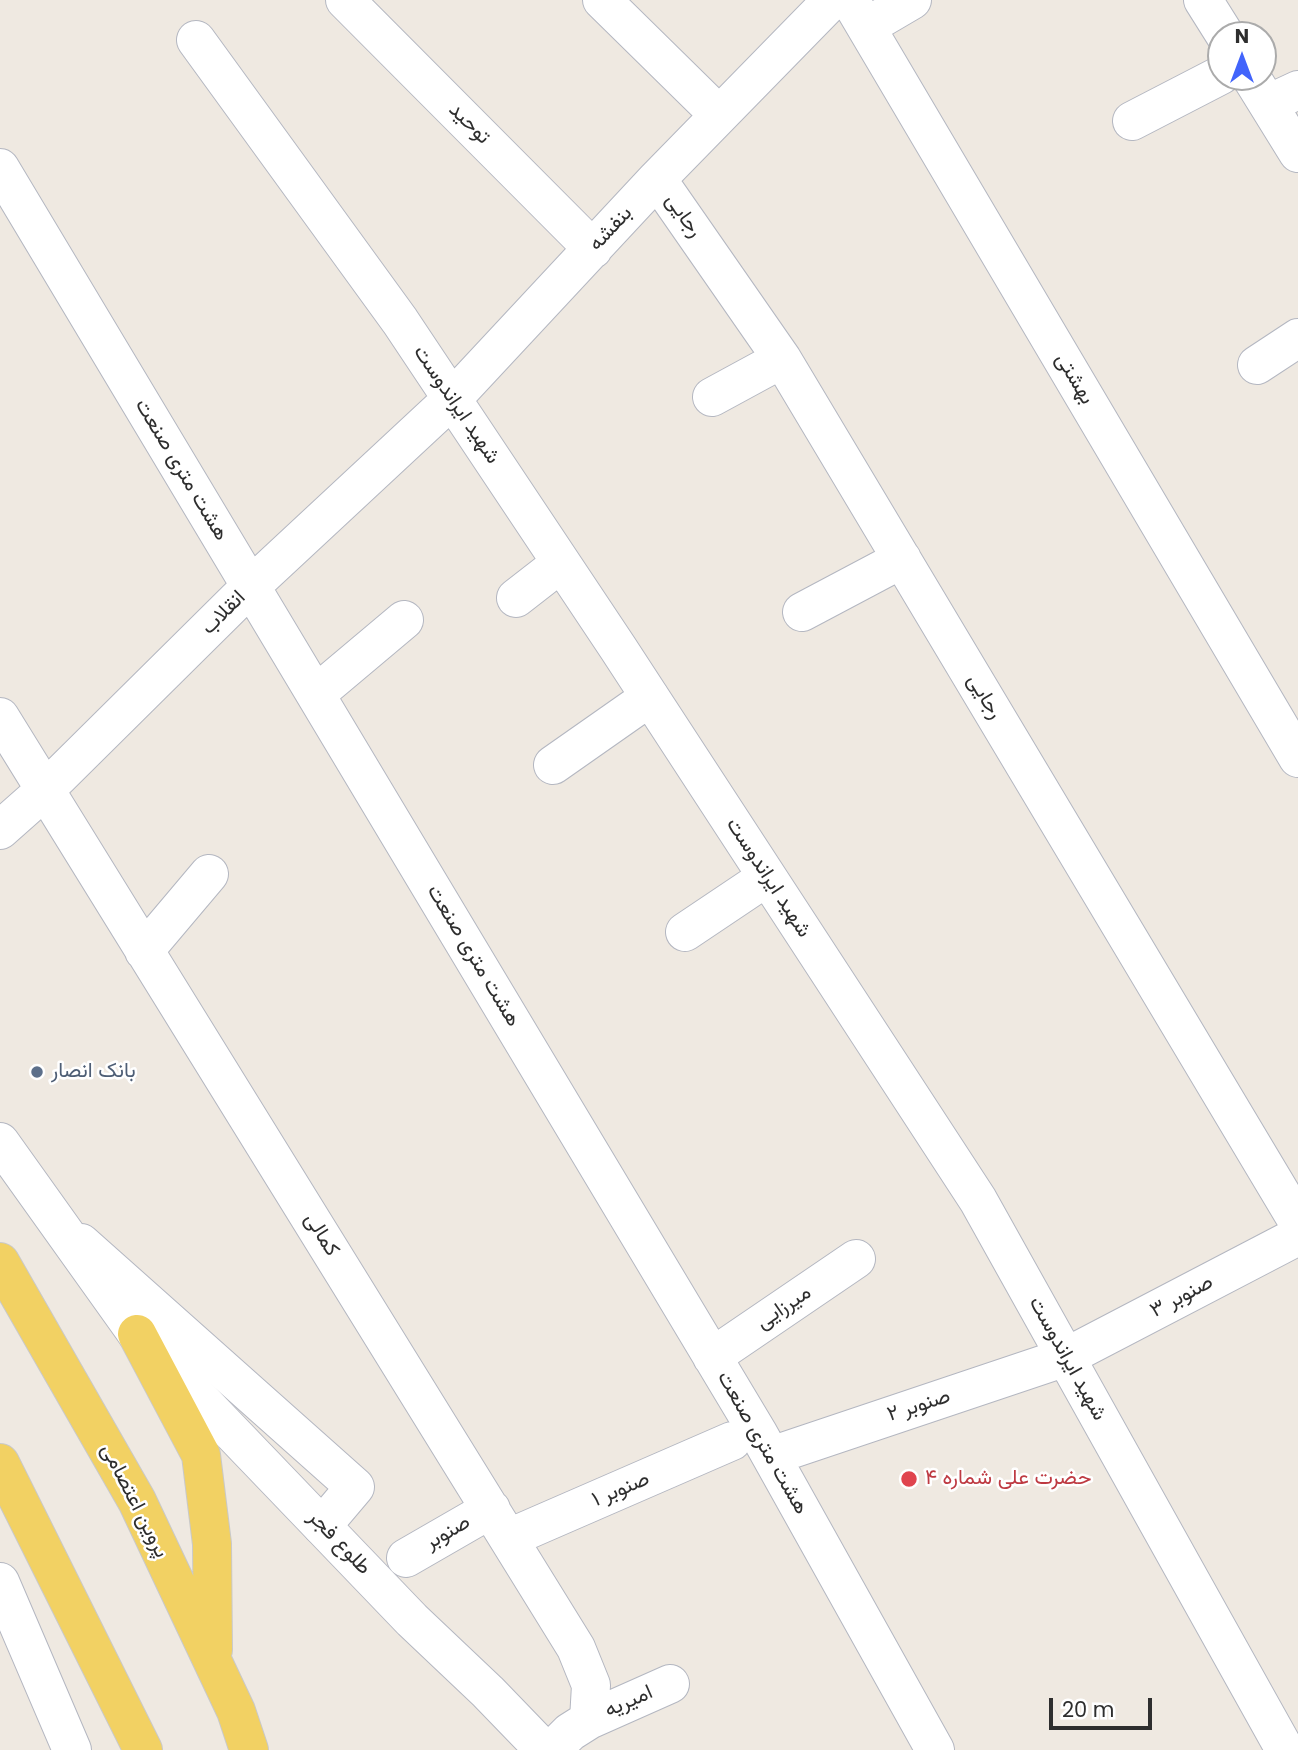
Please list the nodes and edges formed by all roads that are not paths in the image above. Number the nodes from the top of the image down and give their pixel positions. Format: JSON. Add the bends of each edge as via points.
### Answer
{"nodes":[{"id":1,"x":345,"y":0,"type":"edge"},
{"id":2,"x":602,"y":0,"type":"edge"},
{"id":3,"x":832,"y":0,"type":"edge"},
{"id":4,"x":912,"y":0,"type":"edge"},
{"id":5,"x":1203,"y":0,"type":"edge"},
{"id":6,"x":858,"y":13,"type":"edge"},
{"id":7,"x":1216,"y":21,"type":"edge"},
{"id":8,"x":196,"y":40,"type":"dead end"},
{"id":9,"x":1207,"y":82,"type":"edge"},
{"id":10,"x":1272,"y":91,"type":"edge"},
{"id":11,"x":719,"y":115,"type":"junction"},
{"id":12,"x":1132,"y":121,"type":"dead end"},
{"id":13,"x":1298,"y":153,"type":"edge"},
{"id":14,"x":0,"y":168,"type":"edge"},
{"id":15,"x":657,"y":179,"type":"junction"},
{"id":16,"x":593,"y":249,"type":"junction"},
{"id":17,"x":1298,"y":338,"type":"edge"},
{"id":18,"x":782,"y":359,"type":"junction"},
{"id":19,"x":1257,"y":365,"type":"dead end"},
{"id":20,"x":712,"y":397,"type":"dead end"},
{"id":21,"x":452,"y":399,"type":"junction"},
{"id":22,"x":902,"y":559,"type":"junction"},
{"id":23,"x":561,"y":563,"type":"junction"},
{"id":24,"x":251,"y":586,"type":"junction"},
{"id":25,"x":516,"y":598,"type":"dead end"},
{"id":26,"x":802,"y":612,"type":"dead end"},
{"id":27,"x":404,"y":620,"type":"dead end"},
{"id":28,"x":316,"y":694,"type":"junction"},
{"id":29,"x":650,"y":697,"type":"junction"},
{"id":30,"x":0,"y":718,"type":"edge"},
{"id":31,"x":1298,"y":758,"type":"edge"},
{"id":32,"x":553,"y":765,"type":"dead end"},
{"id":33,"x":44,"y":791,"type":"junction"},
{"id":34,"x":0,"y":830,"type":"edge"},
{"id":35,"x":208,"y":874,"type":"dead end"},
{"id":36,"x":767,"y":877,"type":"junction"},
{"id":37,"x":685,"y":932,"type":"dead end"},
{"id":38,"x":144,"y":951,"type":"junction"},
{"id":39,"x":0,"y":1142,"type":"edge"},
{"id":40,"x":57,"y":1221,"type":"junction"},
{"id":41,"x":1298,"y":1222,"type":"edge"},
{"id":42,"x":1298,"y":1236,"type":"edge"},
{"id":43,"x":856,"y":1259,"type":"dead end"},
{"id":44,"x":0,"y":1262,"type":"edge"},
{"id":45,"x":137,"y":1334,"type":"junction"},
{"id":46,"x":712,"y":1357,"type":"junction"},
{"id":47,"x":1066,"y":1357,"type":"junction"},
{"id":48,"x":732,"y":1441,"type":"dead end"},
{"id":49,"x":771,"y":1456,"type":"junction"},
{"id":50,"x":0,"y":1464,"type":"edge"},
{"id":51,"x":500,"y":1523,"type":"junction"},
{"id":52,"x":322,"y":1526,"type":"junction"},
{"id":53,"x":406,"y":1558,"type":"dead end"},
{"id":54,"x":0,"y":1582,"type":"edge"},
{"id":55,"x":213,"y":1662,"type":"junction"},
{"id":56,"x":670,"y":1684,"type":"dead end"},
{"id":57,"x":589,"y":1720,"type":"junction"},
{"id":58,"x":72,"y":1750,"type":"edge"},
{"id":59,"x":143,"y":1750,"type":"edge"},
{"id":60,"x":249,"y":1750,"type":"edge"},
{"id":61,"x":544,"y":1750,"type":"edge"},
{"id":62,"x":552,"y":1750,"type":"edge"},
{"id":63,"x":935,"y":1750,"type":"edge"},
{"id":64,"x":1285,"y":1750,"type":"edge"}],
"edges":[{"from":1,"to":16,"type":"street","name":"توحید"},
{"from":2,"to":11,"type":"street"},
{"from":3,"to":11,"type":"street","name":"بنفشه"},
{"from":4,"to":6,"type":"street"},
{"from":5,"to":7,"type":"street"},
{"from":6,"to":31,"type":"street","name":"بهشتی"},
{"from":8,"to":21,"type":"street","name":"شهید ایراندوست"},
{"from":9,"to":12,"type":"street"},
{"from":10,"to":13,"type":"street"},
{"from":11,"to":15,"type":"street","name":"بنفشه"},
{"from":14,"to":24,"type":"street","name":"هشت متری صنعت"},
{"from":15,"to":16,"type":"street","name":"بنفشه"},
{"from":15,"to":18,"type":"street","name":"رجایی"},
{"from":16,"to":21,"type":"street","name":"بنفشه"},
{"from":17,"to":19,"type":"street"},
{"from":18,"to":20,"type":"street"},
{"from":18,"to":22,"type":"street","name":"رجایی"},
{"from":21,"to":23,"type":"street","name":"شهید ایراندوست"},
{"from":21,"to":24,"type":"street","name":"انقلاب"},
{"from":22,"to":26,"type":"street"},
{"from":22,"to":41,"type":"street","name":"رجایی"},
{"from":23,"to":25,"type":"street"},
{"from":23,"to":29,"type":"street","name":"شهید ایراندوست"},
{"from":24,"to":28,"type":"street","name":"هشت متری صنعت"},
{"from":24,"to":33,"type":"street","name":"انقلاب"},
{"from":27,"to":28,"type":"street"},
{"from":28,"to":46,"type":"street","name":"هشت متری صنعت"},
{"from":29,"to":32,"type":"street"},
{"from":29,"to":36,"type":"street","name":"شهید ایراندوست"},
{"from":30,"to":33,"type":"street","name":"کمالی"},
{"from":33,"to":34,"type":"street","name":"انقلاب"},
{"from":33,"to":38,"type":"street","name":"کمالی"},
{"from":35,"to":38,"type":"street"},
{"from":36,"to":37,"type":"street"},
{"from":36,"to":47,"type":"street","name":"شهید ایراندوست","via":[[978,1200]]},
{"from":38,"to":51,"type":"street","name":"کمالی"},
{"from":39,"to":40,"type":"street"},
{"from":40,"to":45,"type":"street","name":"طلوع فجر"},
{"from":40,"to":52,"type":"street","via":[[355,1487]]},
{"from":42,"to":47,"type":"street","name":"صنوبر ۳"},
{"from":43,"to":46,"type":"street","name":"میرزایی"},
{"from":44,"to":55,"type":"main road","name":"پروین اعتصامی","via":[[137,1501]]},
{"from":45,"to":52,"type":"street","name":"طلوع فجر"},
{"from":45,"to":55,"type":"main road","via":[[201,1455],[212,1544]]},
{"from":46,"to":49,"type":"street","name":"هشت متری صنعت"},
{"from":47,"to":49,"type":"street","name":"صنوبر ۲"},
{"from":47,"to":64,"type":"street","name":"شهید ایراندوست"},
{"from":48,"to":51,"type":"street","name":"صنوبر ۱"},
{"from":49,"to":63,"type":"street","name":"هشت متری صنعت"},
{"from":50,"to":59,"type":"main road"},
{"from":51,"to":53,"type":"street","name":"صنوبر"},
{"from":51,"to":57,"type":"street","name":"کمالی","via":[[576,1648],[591,1685]]},
{"from":52,"to":61,"type":"street","name":"طلوع فجر"},
{"from":54,"to":58,"type":"street"},
{"from":55,"to":60,"type":"main road","name":"پروین اعتصامی"},
{"from":56,"to":57,"type":"street","name":"امیریه"},
{"from":57,"to":62,"type":"street"}]}
